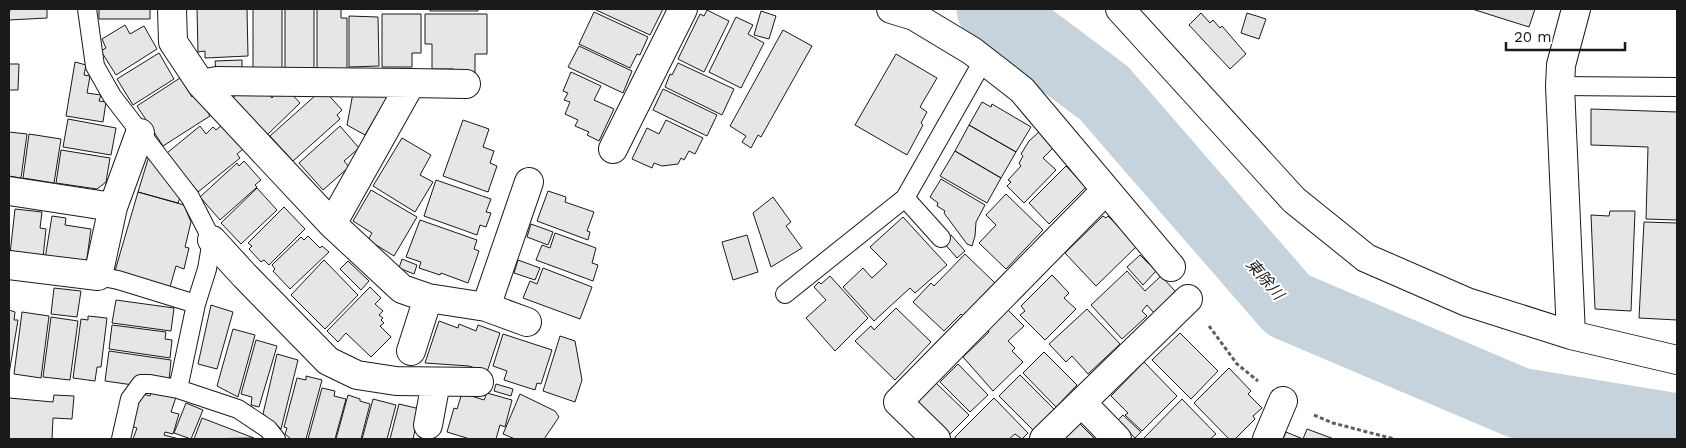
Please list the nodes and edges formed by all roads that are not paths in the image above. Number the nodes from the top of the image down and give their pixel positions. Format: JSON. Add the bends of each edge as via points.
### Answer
{"nodes":[{"id":1,"x":87,"y":9,"type":"edge"},
{"id":2,"x":172,"y":9,"type":"edge"},
{"id":3,"x":683,"y":9,"type":"edge"},
{"id":4,"x":891,"y":9,"type":"edge"},
{"id":5,"x":1120,"y":9,"type":"edge"},
{"id":6,"x":1576,"y":9,"type":"edge"},
{"id":7,"x":983,"y":61,"type":"junction"},
{"id":8,"x":411,"y":83,"type":"junction"},
{"id":9,"x":201,"y":84,"type":"junction"},
{"id":10,"x":466,"y":84,"type":"dead end"},
{"id":11,"x":1560,"y":86,"type":"junction"},
{"id":12,"x":1677,"y":87,"type":"edge"},
{"id":13,"x":140,"y":133,"type":"junction"},
{"id":14,"x":613,"y":150,"type":"dead end"},
{"id":15,"x":529,"y":182,"type":"dead end"},
{"id":16,"x":1106,"y":190,"type":"junction"},
{"id":17,"x":9,"y":191,"type":"edge"},
{"id":18,"x":906,"y":198,"type":"junction"},
{"id":19,"x":113,"y":208,"type":"junction"},
{"id":20,"x":332,"y":224,"type":"junction"},
{"id":21,"x":941,"y":238,"type":"dead end"},
{"id":22,"x":212,"y":240,"type":"junction"},
{"id":23,"x":9,"y":265,"type":"edge"},
{"id":24,"x":1171,"y":268,"type":"dead end"},
{"id":25,"x":98,"y":276,"type":"junction"},
{"id":26,"x":784,"y":294,"type":"dead end"},
{"id":27,"x":428,"y":298,"type":"junction"},
{"id":28,"x":1188,"y":299,"type":"dead end"},
{"id":29,"x":196,"y":304,"type":"junction"},
{"id":30,"x":486,"y":307,"type":"junction"},
{"id":31,"x":527,"y":322,"type":"dead end"},
{"id":32,"x":1571,"y":335,"type":"junction"},
{"id":33,"x":411,"y":351,"type":"dead end"},
{"id":34,"x":1677,"y":360,"type":"edge"},
{"id":35,"x":436,"y":382,"type":"junction"},
{"id":36,"x":479,"y":382,"type":"dead end"},
{"id":37,"x":178,"y":389,"type":"junction"},
{"id":38,"x":1282,"y":401,"type":"dead end"},
{"id":39,"x":1082,"y":403,"type":"junction"},
{"id":40,"x":428,"y":424,"type":"dead end"},
{"id":41,"x":121,"y":439,"type":"edge"},
{"id":42,"x":276,"y":439,"type":"edge"},
{"id":43,"x":936,"y":439,"type":"edge"},
{"id":44,"x":1044,"y":439,"type":"edge"},
{"id":45,"x":1117,"y":439,"type":"edge"},
{"id":46,"x":1267,"y":439,"type":"edge"}],
"edges":[{"from":1,"to":13,"type":"lane","via":[[95,66],[112,96]]},
{"from":2,"to":9,"type":"street","via":[[173,42]]},
{"from":3,"to":14,"type":"street"},
{"from":4,"to":7,"type":"street","via":[[914,16]]},
{"from":5,"to":32,"type":"street","via":[[1294,200],[1366,258],[1467,302]]},
{"from":6,"to":11,"type":"street","via":[[1561,65]]},
{"from":7,"to":16,"type":"street","via":[[1022,90]]},
{"from":7,"to":18,"type":"lane"},
{"from":8,"to":9,"type":"street","via":[[217,81]]},
{"from":8,"to":10,"type":"street"},
{"from":8,"to":20,"type":"street"},
{"from":9,"to":20,"type":"street"},
{"from":11,"to":12,"type":"lane"},
{"from":11,"to":32,"type":"street"},
{"from":13,"to":19,"type":"street"},
{"from":13,"to":22,"type":"lane","via":[[190,197]]},
{"from":15,"to":30,"type":"street"},
{"from":16,"to":24,"type":"street"},
{"from":16,"to":43,"type":"street","via":[[898,402]]},
{"from":17,"to":19,"type":"street"},
{"from":18,"to":21,"type":"lane"},
{"from":18,"to":26,"type":"lane"},
{"from":19,"to":25,"type":"street"},
{"from":20,"to":27,"type":"street","via":[[402,289]]},
{"from":22,"to":29,"type":"lane"},
{"from":22,"to":35,"type":"street","via":[[328,361],[357,375],[396,382]]},
{"from":23,"to":25,"type":"street"},
{"from":25,"to":29,"type":"lane"},
{"from":27,"to":30,"type":"street"},
{"from":27,"to":33,"type":"street"},
{"from":28,"to":39,"type":"street"},
{"from":29,"to":37,"type":"lane"},
{"from":30,"to":31,"type":"street"},
{"from":32,"to":34,"type":"street"},
{"from":35,"to":36,"type":"street"},
{"from":35,"to":40,"type":"street"},
{"from":37,"to":41,"type":"lane","via":[[141,384],[130,399]]},
{"from":37,"to":42,"type":"lane","via":[[238,409]]},
{"from":38,"to":46,"type":"street"},
{"from":39,"to":44,"type":"street"},
{"from":39,"to":45,"type":"street"}]}
